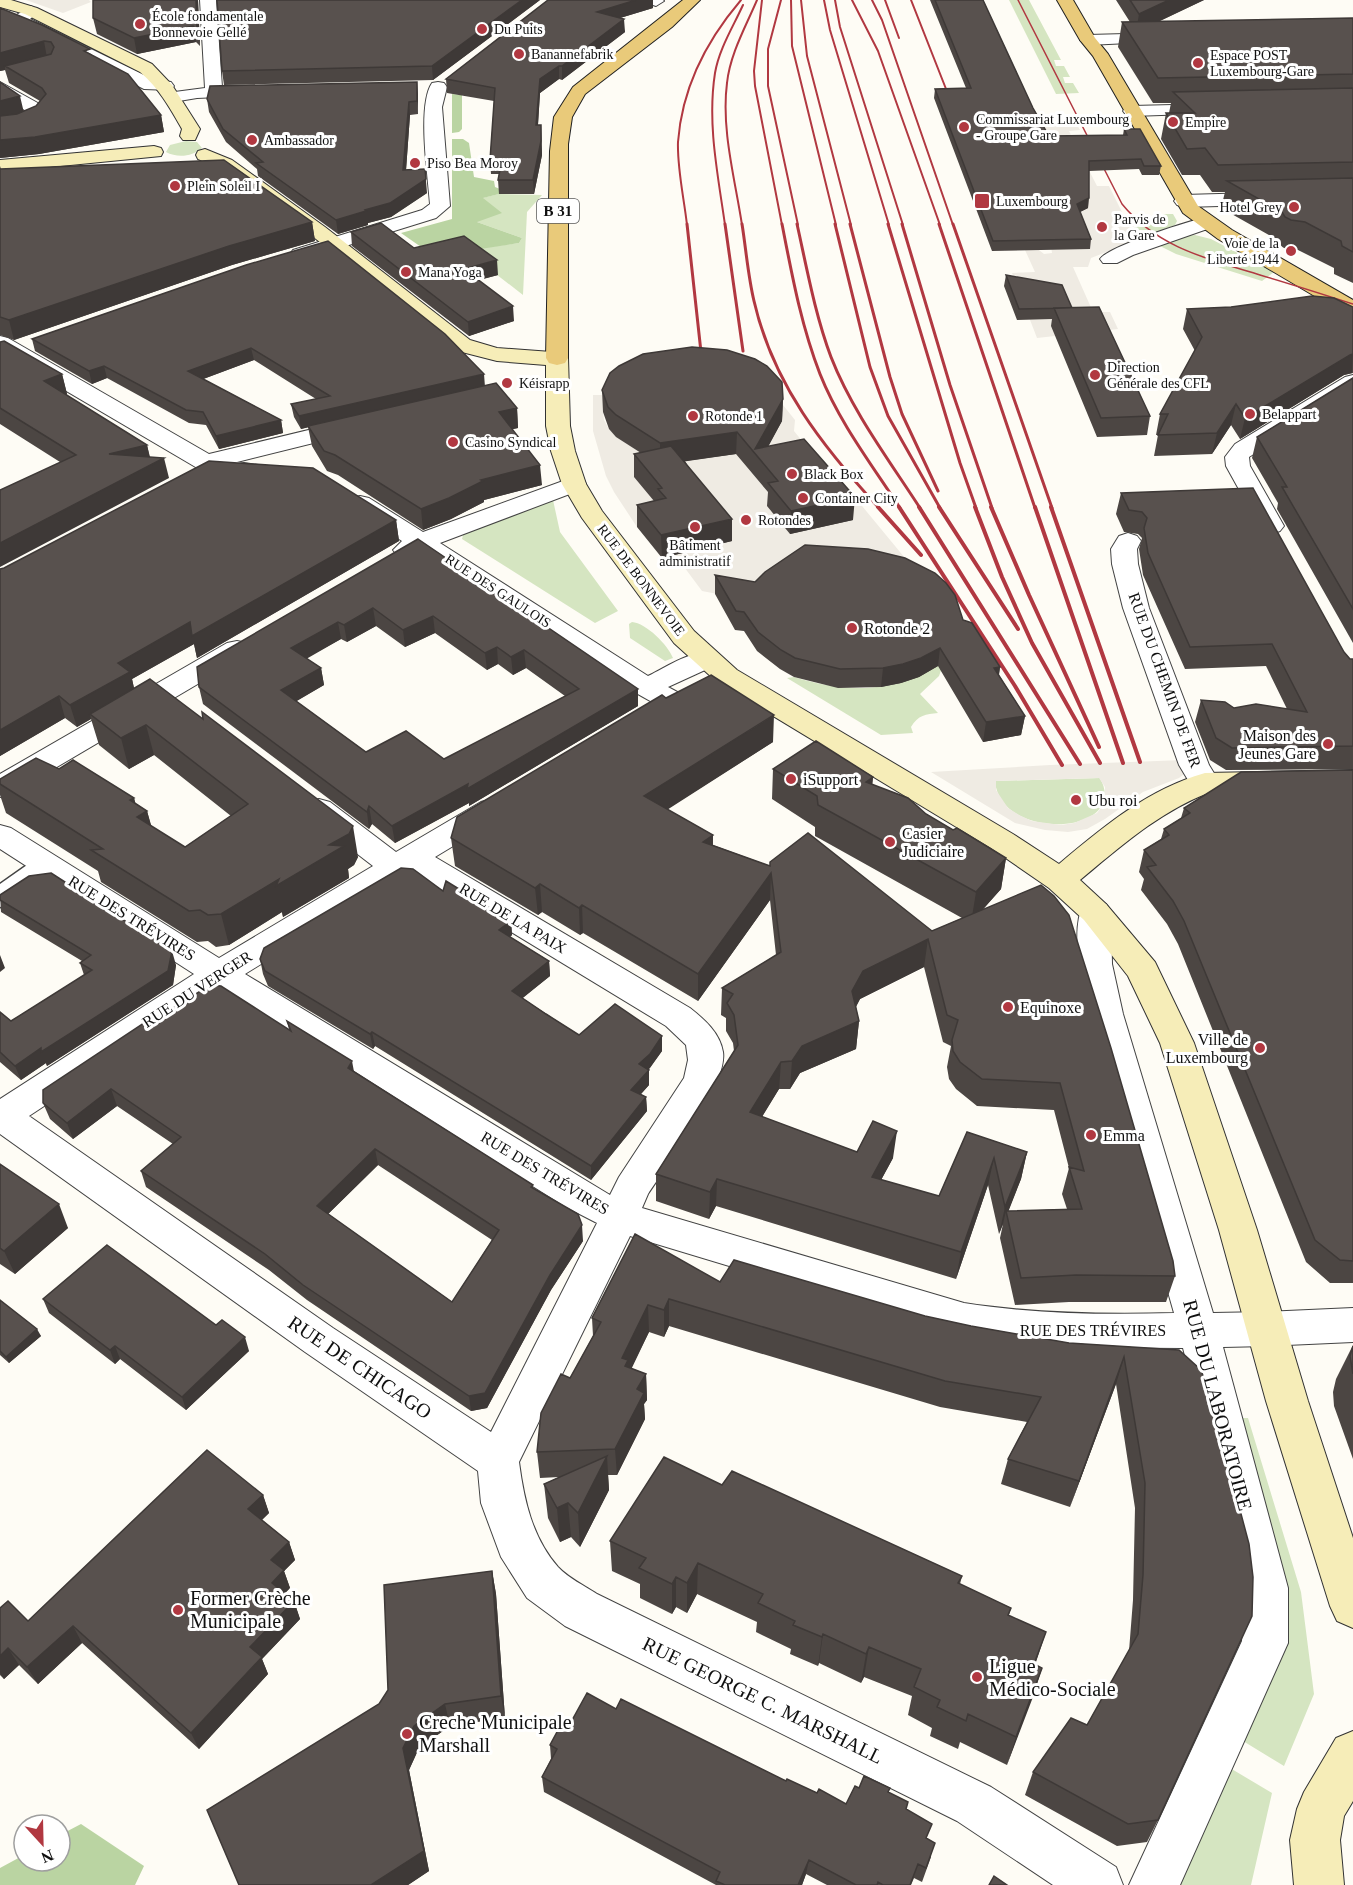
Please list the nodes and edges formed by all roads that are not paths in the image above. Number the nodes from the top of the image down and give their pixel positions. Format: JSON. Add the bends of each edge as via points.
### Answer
{"nodes":[{"id":1,"x":208,"y":0,"type":"edge"},
{"id":2,"x":692,"y":0,"type":"edge"},
{"id":3,"x":1065,"y":0,"type":"edge"},
{"id":4,"x":3,"y":2,"type":"edge"},
{"id":5,"x":31,"y":11,"type":"joint"},
{"id":6,"x":1177,"y":38,"type":"edge"},
{"id":7,"x":1088,"y":40,"type":"junction"},
{"id":8,"x":456,"y":74,"type":"edge"},
{"id":9,"x":3,"y":80,"type":"edge"},
{"id":10,"x":169,"y":91,"type":"junction"},
{"id":11,"x":273,"y":91,"type":"edge"},
{"id":12,"x":214,"y":92,"type":"junction"},
{"id":13,"x":1234,"y":109,"type":"edge"},
{"id":14,"x":1137,"y":119,"type":"junction"},
{"id":15,"x":0,"y":127,"type":"edge"},
{"id":16,"x":189,"y":136,"type":"junction"},
{"id":17,"x":0,"y":166,"type":"edge"},
{"id":18,"x":1353,"y":196,"type":"edge"},
{"id":19,"x":1184,"y":201,"type":"junction"},
{"id":20,"x":1206,"y":224,"type":"junction"},
{"id":21,"x":334,"y":243,"type":"junction"},
{"id":22,"x":284,"y":259,"type":"edge"},
{"id":23,"x":1110,"y":260,"type":"dead end"},
{"id":24,"x":1290,"y":270,"type":"junction"},
{"id":25,"x":1353,"y":294,"type":"edge"},
{"id":26,"x":1353,"y":309,"type":"edge"},
{"id":27,"x":10,"y":346,"type":"edge"},
{"id":28,"x":558,"y":358,"type":"junction"},
{"id":29,"x":1353,"y":381,"type":"edge"},
{"id":30,"x":370,"y":422,"type":"edge"},
{"id":31,"x":204,"y":470,"type":"junction"},
{"id":32,"x":269,"y":472,"type":"edge"},
{"id":33,"x":574,"y":484,"type":"junction"},
{"id":34,"x":337,"y":488,"type":"edge"},
{"id":35,"x":1267,"y":529,"type":"edge"},
{"id":36,"x":1128,"y":541,"type":"dead end"},
{"id":37,"x":420,"y":542,"type":"junction"},
{"id":38,"x":387,"y":561,"type":"edge"},
{"id":39,"x":256,"y":638,"type":"edge"},
{"id":40,"x":717,"y":667,"type":"junction"},
{"id":41,"x":164,"y":691,"type":"junction"},
{"id":42,"x":659,"y":693,"type":"junction"},
{"id":43,"x":191,"y":712,"type":"edge"},
{"id":44,"x":642,"y":720,"type":"edge"},
{"id":45,"x":1353,"y":780,"type":"edge"},
{"id":46,"x":1205,"y":783,"type":"junction"},
{"id":47,"x":0,"y":786,"type":"edge"},
{"id":48,"x":293,"y":789,"type":"edge"},
{"id":49,"x":512,"y":797,"type":"edge"},
{"id":50,"x":0,"y":835,"type":"edge"},
{"id":51,"x":403,"y":862,"type":"junction"},
{"id":52,"x":47,"y":865,"type":"junction"},
{"id":53,"x":1060,"y":880,"type":"junction"},
{"id":54,"x":0,"y":897,"type":"edge"},
{"id":55,"x":1095,"y":912,"type":"junction"},
{"id":56,"x":219,"y":974,"type":"junction"},
{"id":57,"x":1,"y":1115,"type":"edge"},
{"id":58,"x":619,"y":1217,"type":"junction"},
{"id":59,"x":1353,"y":1325,"type":"edge"},
{"id":60,"x":1198,"y":1329,"type":"junction"},
{"id":61,"x":1267,"y":1329,"type":"junction"},
{"id":62,"x":498,"y":1461,"type":"junction"},
{"id":63,"x":1353,"y":1606,"type":"edge"},
{"id":64,"x":1353,"y":1755,"type":"edge"},
{"id":65,"x":1098,"y":1885,"type":"edge"},
{"id":66,"x":1154,"y":1885,"type":"edge"},
{"id":67,"x":1319,"y":1885,"type":"edge"}],
"edges":[{"from":1,"to":12,"type":"street"},
{"from":2,"to":28,"type":"main road","number":"B 31","via":[[655,33],[591,79],[563,116],[558,170]]},
{"from":3,"to":7,"type":"main road"},
{"from":4,"to":5,"type":"main road"},
{"from":5,"to":10,"type":"street","via":[[18,19]]},
{"from":6,"to":7,"type":"street"},
{"from":7,"to":14,"type":"main road"},
{"from":8,"to":21,"type":"street","via":[[432,88],[440,206],[429,214]]},
{"from":9,"to":15,"type":"street","via":[[39,111],[37,117],[27,122]]},
{"from":10,"to":12,"type":"street"},
{"from":10,"to":16,"type":"main road","via":[[191,129]]},
{"from":11,"to":12,"type":"street"},
{"from":13,"to":14,"type":"street"},
{"from":14,"to":19,"type":"main road"},
{"from":16,"to":17,"type":"main road","via":[[166,140],[154,148],[161,155]]},
{"from":16,"to":21,"type":"main road","via":[[211,140],[215,145],[198,157],[225,164]]},
{"from":18,"to":19,"type":"street"},
{"from":19,"to":20,"type":"main road"},
{"from":20,"to":23,"type":"street"},
{"from":20,"to":24,"type":"main road"},
{"from":21,"to":22,"type":"street"},
{"from":21,"to":28,"type":"main road","via":[[462,345],[501,357]]},
{"from":24,"to":25,"type":"main road"},
{"from":24,"to":26,"type":"main road"},
{"from":27,"to":31,"type":"street"},
{"from":28,"to":33,"type":"main road","name":"RUE DE BONNEVOIE","via":[[558,426]]},
{"from":29,"to":35,"type":"street","via":[[1243,449],[1237,457]]},
{"from":30,"to":31,"type":"street","via":[[221,458]]},
{"from":31,"to":32,"type":"street"},
{"from":33,"to":37,"type":"street"},
{"from":33,"to":40,"type":"main road","name":"RUE DE BONNEVOIE","via":[[591,513],[684,637]]},
{"from":34,"to":37,"type":"street","name":"RUE DES GAULOIS"},
{"from":36,"to":46,"type":"street","name":"RUE DU CHEMIN DE FER","via":[[1125,564],[1136,608],[1194,765]]},
{"from":37,"to":38,"type":"street"},
{"from":37,"to":42,"type":"street","name":"RUE DES GAULOIS"},
{"from":39,"to":41,"type":"street"},
{"from":40,"to":42,"type":"street","via":[[683,698]]},
{"from":40,"to":53,"type":"main road","name":"RUE DE BONNEVOIE"},
{"from":41,"to":43,"type":"street"},
{"from":41,"to":47,"type":"street"},
{"from":42,"to":44,"type":"street"},
{"from":45,"to":46,"type":"main road"},
{"from":46,"to":53,"type":"main road","via":[[1146,811]]},
{"from":48,"to":51,"type":"street","name":"RUE DE LA PAIX"},
{"from":49,"to":51,"type":"street","name":"RUE DU VERGER"},
{"from":50,"to":52,"type":"street","name":"RUE DES TRÉVIRES"},
{"from":51,"to":56,"type":"street","name":"RUE DU VERGER"},
{"from":51,"to":58,"type":"street","name":"RUE DE LA PAIX","via":[[678,1017],[695,1029],[705,1044],[708,1062],[701,1081],[632,1188]]},
{"from":52,"to":54,"type":"street"},
{"from":52,"to":56,"type":"street","name":"RUE DES TRÉVIRES"},
{"from":53,"to":55,"type":"main road"},
{"from":55,"to":60,"type":"street","name":"RUE DU LABORATOIRE","via":[[1095,964],[1106,1014]]},
{"from":55,"to":61,"type":"main road","via":[[1143,971],[1177,1043]]},
{"from":56,"to":57,"type":"street","name":"RUE DU VERGER"},
{"from":56,"to":58,"type":"street","name":"RUE DES TRÉVIRES"},
{"from":57,"to":62,"type":"street","name":"RUE DE CHICAGO","via":[[310,1334]]},
{"from":58,"to":60,"type":"street","name":"RUE DES TRÉVIRES","via":[[975,1323],[1046,1332]]},
{"from":58,"to":62,"type":"street"},
{"from":59,"to":61,"type":"street","name":"RUE DES TRÉVIRES"},
{"from":60,"to":61,"type":"street","name":"RUE DES TRÉVIRES"},
{"from":60,"to":66,"type":"street","name":"RUE DU LABORATOIRE","via":[[1266,1588],[1265,1643]]},
{"from":61,"to":63,"type":"main road"},
{"from":62,"to":65,"type":"street","name":"RUE GEORGE C. MARSHALL","via":[[503,1503],[517,1542],[543,1583],[581,1610],[974,1804]]},
{"from":64,"to":67,"type":"main road","via":[[1321,1809],[1315,1840]]}]}
